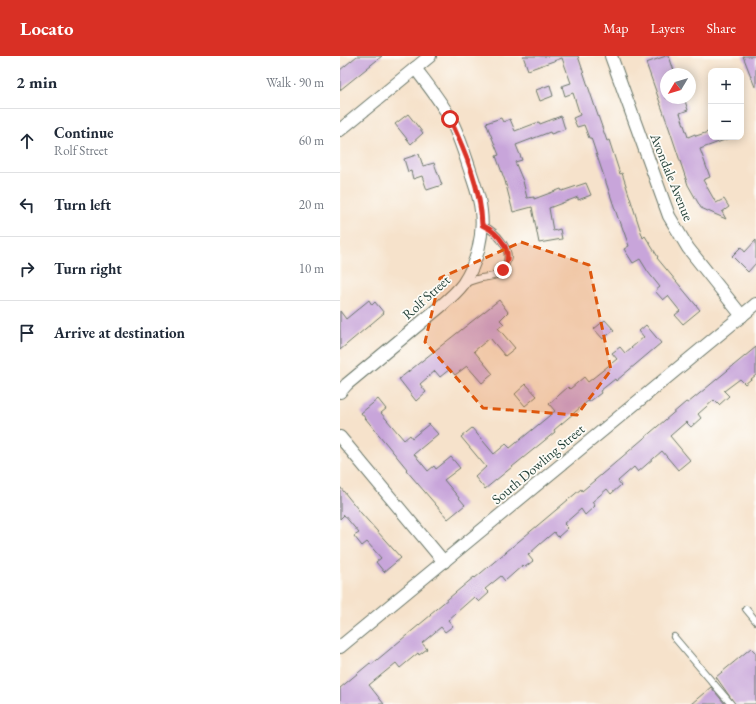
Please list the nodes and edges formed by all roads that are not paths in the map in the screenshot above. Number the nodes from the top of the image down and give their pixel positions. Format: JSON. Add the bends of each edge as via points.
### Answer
{"nodes":[{"id":1,"x":430,"y":56,"type":"edge"},
{"id":2,"x":611,"y":56,"type":"edge"},
{"id":3,"x":415,"y":68,"type":"junction"},
{"id":4,"x":340,"y":130,"type":"edge"},
{"id":5,"x":482,"y":225,"type":"junction"},
{"id":6,"x":462,"y":284,"type":"junction"},
{"id":7,"x":756,"y":304,"type":"edge"},
{"id":8,"x":742,"y":316,"type":"junction"},
{"id":9,"x":340,"y":392,"type":"edge"},
{"id":10,"x":340,"y":437,"type":"edge"},
{"id":11,"x":444,"y":562,"type":"junction"},
{"id":12,"x":746,"y":609,"type":"dead end"},
{"id":13,"x":756,"y":621,"type":"edge"},
{"id":14,"x":674,"y":637,"type":"dead end"},
{"id":15,"x":340,"y":648,"type":"edge"},
{"id":16,"x":731,"y":704,"type":"edge"}],
"edges":[{"from":1,"to":3,"type":"street"},
{"from":2,"to":8,"type":"street","name":"Avondale Avenue","via":[[669,216],[688,248]]},
{"from":3,"to":4,"type":"street"},
{"from":3,"to":5,"type":"street","name":"Rolf Street","via":[[441,104],[460,140],[478,194]]},
{"from":5,"to":6,"type":"street","name":"Rolf Street","via":[[476,255]]},
{"from":5,"to":6,"type":"lane","via":[[504,244],[508,256],[507,263],[497,275]]},
{"from":6,"to":9,"type":"street","name":"Rolf Street","via":[[441,306]]},
{"from":7,"to":8,"type":"street","name":"South Dowling Street"},
{"from":8,"to":11,"type":"street","name":"South Dowling Street"},
{"from":10,"to":11,"type":"street"},
{"from":11,"to":15,"type":"street","name":"South Dowling Street"},
{"from":12,"to":13,"type":"lane"},
{"from":14,"to":16,"type":"lane"}]}
